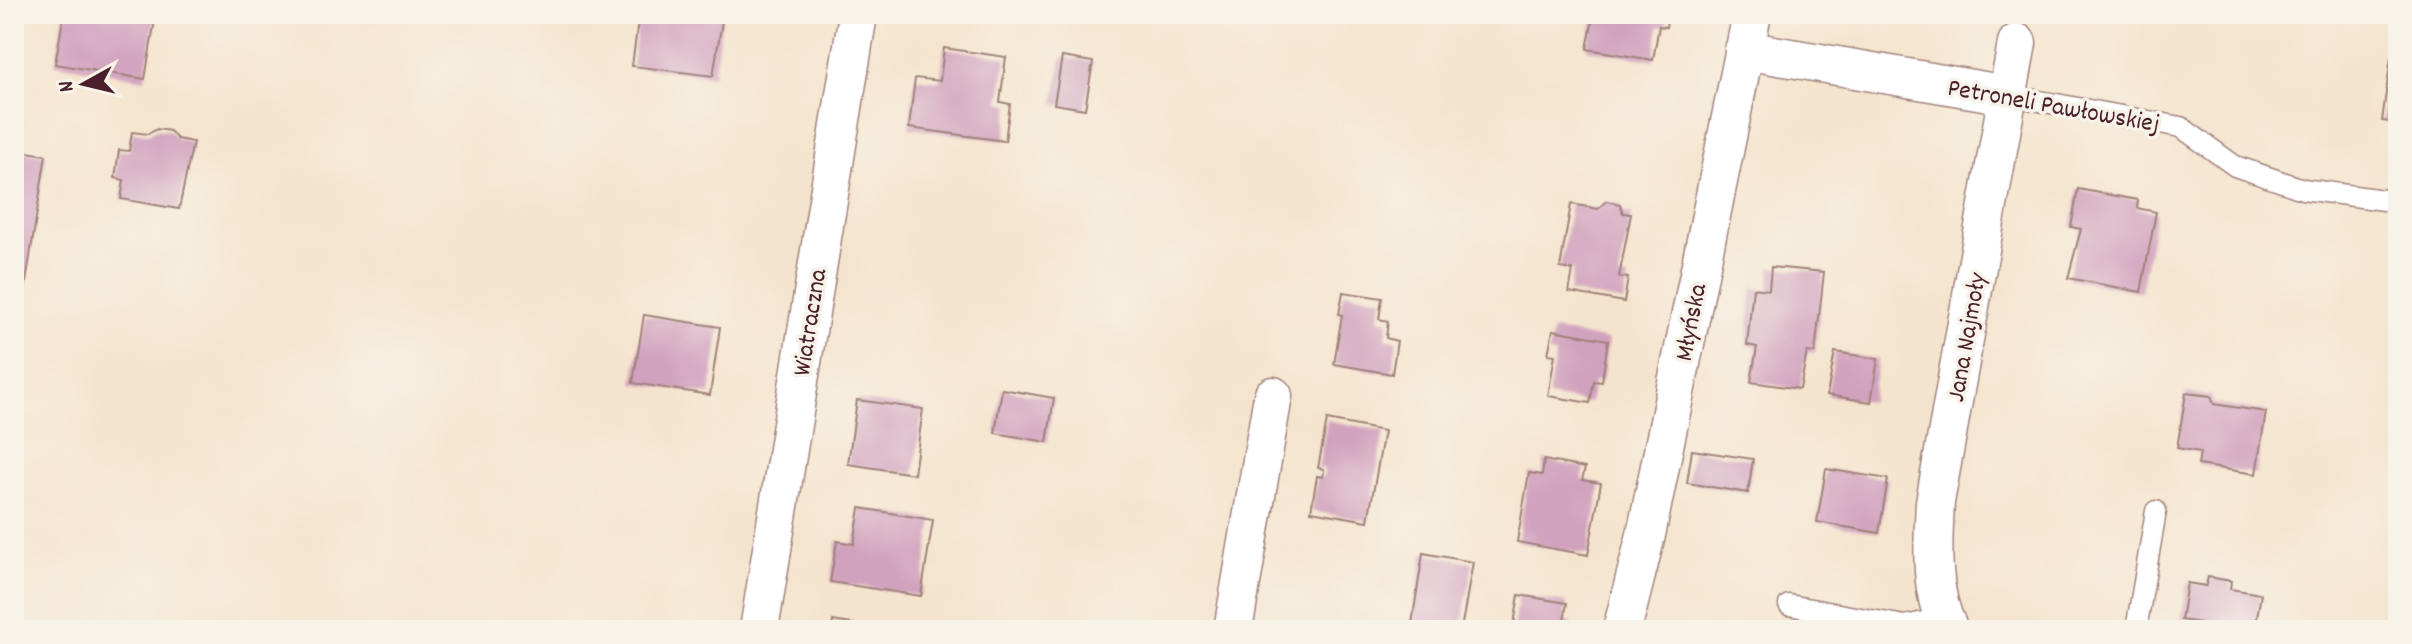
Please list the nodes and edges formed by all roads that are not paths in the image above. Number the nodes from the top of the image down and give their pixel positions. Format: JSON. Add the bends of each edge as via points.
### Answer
{"nodes":[{"id":1,"x":858,"y":14,"type":"edge"},
{"id":2,"x":1748,"y":32,"type":"edge"},
{"id":3,"x":2017,"y":43,"type":"dead end"},
{"id":4,"x":2007,"y":95,"type":"junction"},
{"id":5,"x":2398,"y":202,"type":"edge"},
{"id":6,"x":1273,"y":396,"type":"dead end"},
{"id":7,"x":2156,"y":511,"type":"dead end"},
{"id":8,"x":1789,"y":605,"type":"dead end"},
{"id":9,"x":1946,"y":624,"type":"edge"},
{"id":10,"x":759,"y":630,"type":"edge"},
{"id":11,"x":1233,"y":630,"type":"edge"},
{"id":12,"x":1622,"y":630,"type":"edge"},
{"id":13,"x":2136,"y":630,"type":"edge"}],
"edges":[{"from":1,"to":10,"type":"street","name":"Wiatraczna"},
{"from":2,"to":4,"type":"street","name":"Petroneli Pawłowskiej"},
{"from":2,"to":12,"type":"street","name":"Młyńska"},
{"from":3,"to":4,"type":"street","name":"Jana Najmoły"},
{"from":4,"to":5,"type":"lane","name":"Petroneli Pawłowskiej","via":[[2181,127],[2235,166],[2303,189]]},
{"from":4,"to":9,"type":"street","name":"Jana Najmoły","via":[[1935,502],[1933,563]]},
{"from":6,"to":11,"type":"street"},
{"from":7,"to":13,"type":"lane"},
{"from":8,"to":9,"type":"lane","via":[[1905,626]]}]}
